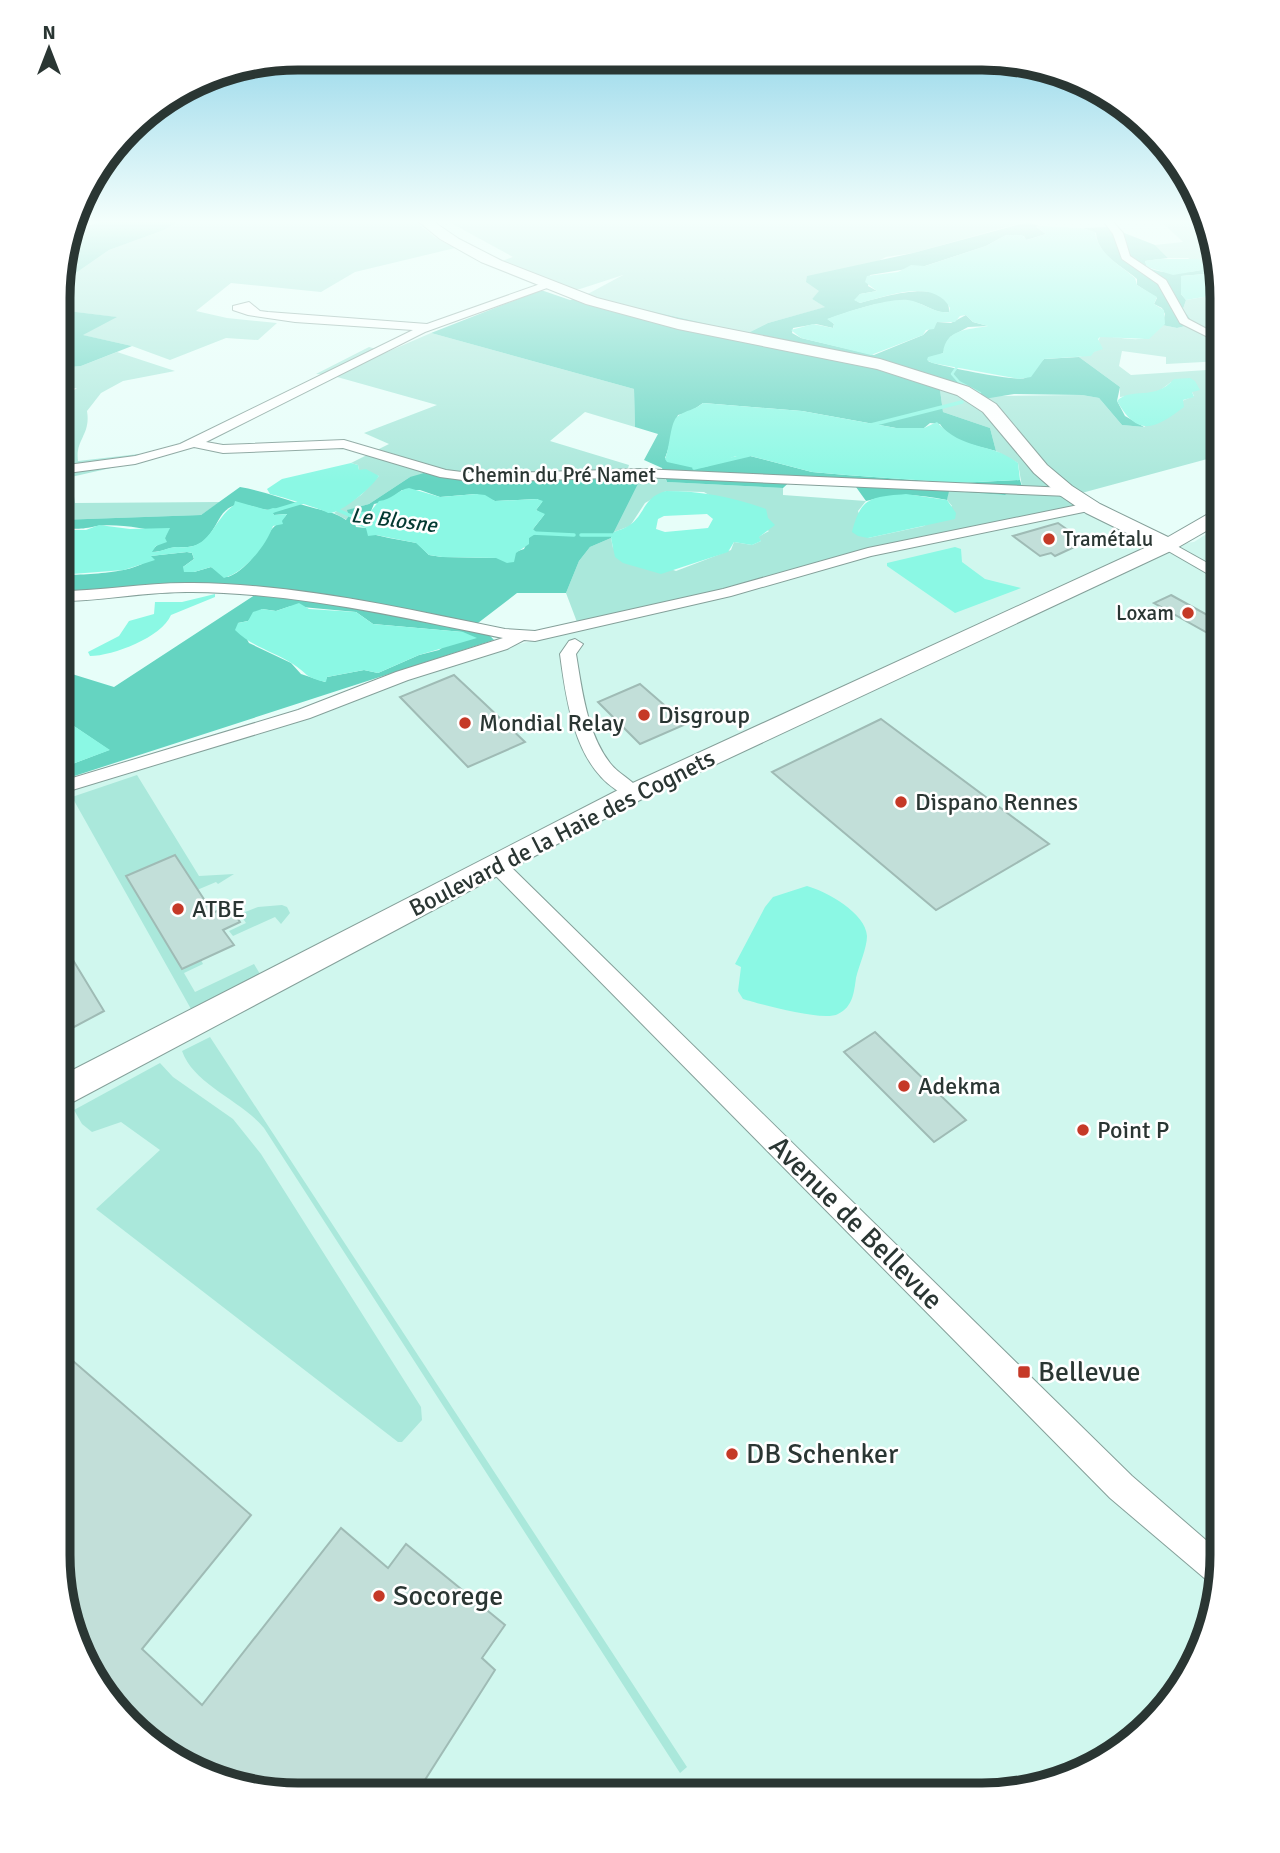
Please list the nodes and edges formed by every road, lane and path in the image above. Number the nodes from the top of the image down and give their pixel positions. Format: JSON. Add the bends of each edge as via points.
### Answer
{"nodes":[{"id":1,"x":480,"y":308,"type":"edge"},
{"id":2,"x":618,"y":308,"type":"edge"},
{"id":3,"x":1178,"y":308,"type":"edge"},
{"id":4,"x":256,"y":313,"type":"dead end"},
{"id":5,"x":428,"y":327,"type":"junction"},
{"id":6,"x":1210,"y":335,"type":"edge"},
{"id":7,"x":192,"y":443,"type":"junction"},
{"id":8,"x":636,"y":456,"type":"dead end"},
{"id":9,"x":70,"y":469,"type":"edge"},
{"id":10,"x":641,"y":473,"type":"junction"},
{"id":11,"x":1062,"y":488,"type":"junction"},
{"id":12,"x":1093,"y":506,"type":"junction"},
{"id":13,"x":1210,"y":521,"type":"edge"},
{"id":14,"x":1168,"y":545,"type":"junction"},
{"id":15,"x":1210,"y":570,"type":"edge"},
{"id":16,"x":70,"y":596,"type":"edge"},
{"id":17,"x":519,"y":636,"type":"junction"},
{"id":18,"x":575,"y":643,"type":"dead end"},
{"id":19,"x":70,"y":785,"type":"edge"},
{"id":20,"x":633,"y":793,"type":"junction"},
{"id":21,"x":496,"y":865,"type":"junction"},
{"id":22,"x":70,"y":1087,"type":"edge"},
{"id":23,"x":1210,"y":1564,"type":"edge"}],
"edges":[{"from":1,"to":5,"type":"street"},
{"from":2,"to":11,"type":"street","via":[[866,361],[966,392],[991,408],[1031,460]]},
{"from":3,"to":6,"type":"street","via":[[1184,321]]},
{"from":4,"to":5,"type":"street"},
{"from":5,"to":7,"type":"street"},
{"from":7,"to":9,"type":"street","name":"Chemin du Pré Namet","via":[[135,460]]},
{"from":7,"to":10,"type":"street","name":"Chemin du Pré Namet","via":[[223,449],[344,444],[460,477]]},
{"from":8,"to":10,"type":"street"},
{"from":10,"to":11,"type":"street","name":"Chemin du Pré Namet"},
{"from":11,"to":12,"type":"street"},
{"from":12,"to":14,"type":"street"},
{"from":12,"to":17,"type":"street","via":[[868,552],[726,593],[555,633]]},
{"from":13,"to":14,"type":"street","name":"Boulevard de la Haie des Cognets"},
{"from":14,"to":15,"type":"street"},
{"from":14,"to":20,"type":"street","name":"Boulevard de la Haie des Cognets"},
{"from":16,"to":17,"type":"street","via":[[190,587],[288,592]]},
{"from":17,"to":19,"type":"street","via":[[304,714]]},
{"from":18,"to":20,"type":"street","via":[[568,654],[590,743],[611,775]]},
{"from":20,"to":21,"type":"street","name":"Boulevard de la Haie des Cognets"},
{"from":21,"to":22,"type":"street","name":"Boulevard de la Haie des Cognets"},
{"from":21,"to":23,"type":"street","name":"Avenue de Bellevue","via":[[1121,1487]]}]}
